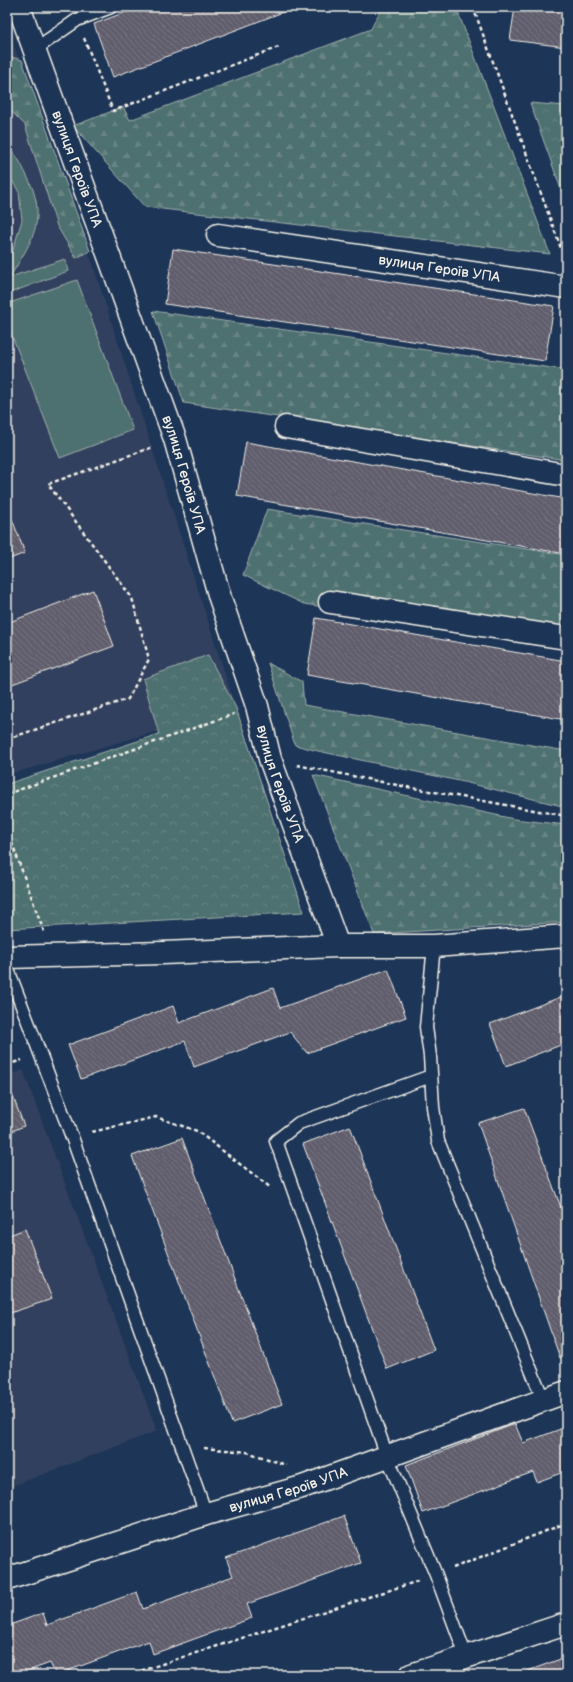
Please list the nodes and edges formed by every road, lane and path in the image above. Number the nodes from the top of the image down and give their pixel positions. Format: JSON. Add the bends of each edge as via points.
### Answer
{"nodes":[{"id":1,"x":19,"y":7,"type":"edge"},
{"id":2,"x":112,"y":7,"type":"edge"},
{"id":3,"x":473,"y":7,"type":"edge"},
{"id":4,"x":77,"y":20,"type":"junction"},
{"id":5,"x":281,"y":46,"type":"dead end"},
{"id":6,"x":34,"y":50,"type":"junction"},
{"id":7,"x":218,"y":235,"type":"dead end"},
{"id":8,"x":566,"y":262,"type":"edge"},
{"id":9,"x":566,"y":287,"type":"edge"},
{"id":10,"x":286,"y":427,"type":"dead end"},
{"id":11,"x":175,"y":439,"type":"junction"},
{"id":12,"x":566,"y":475,"type":"edge"},
{"id":13,"x":330,"y":602,"type":"dead end"},
{"id":14,"x":566,"y":638,"type":"edge"},
{"id":15,"x":257,"y":706,"type":"junction"},
{"id":16,"x":7,"y":739,"type":"edge"},
{"id":17,"x":270,"y":759,"type":"junction"},
{"id":18,"x":7,"y":794,"type":"edge"},
{"id":19,"x":566,"y":816,"type":"edge"},
{"id":20,"x":7,"y":829,"type":"edge"},
{"id":21,"x":566,"y":936,"type":"edge"},
{"id":22,"x":338,"y":946,"type":"junction"},
{"id":23,"x":434,"y":946,"type":"junction"},
{"id":24,"x":52,"y":956,"type":"junction"},
{"id":25,"x":7,"y":958,"type":"edge"},
{"id":26,"x":7,"y":967,"type":"edge"},
{"id":27,"x":431,"y":1076,"type":"junction"},
{"id":28,"x":72,"y":1137,"type":"junction"},
{"id":29,"x":301,"y":1211,"type":"junction"},
{"id":30,"x":566,"y":1392,"type":"edge"},
{"id":31,"x":543,"y":1400,"type":"junction"},
{"id":32,"x":181,"y":1446,"type":"junction"},
{"id":33,"x":387,"y":1456,"type":"junction"},
{"id":34,"x":302,"y":1487,"type":"junction"},
{"id":35,"x":206,"y":1514,"type":"junction"},
{"id":36,"x":566,"y":1523,"type":"edge"},
{"id":37,"x":436,"y":1575,"type":"junction"},
{"id":38,"x":7,"y":1579,"type":"edge"},
{"id":39,"x":566,"y":1624,"type":"edge"},
{"id":40,"x":466,"y":1656,"type":"junction"},
{"id":41,"x":128,"y":1675,"type":"edge"},
{"id":42,"x":411,"y":1675,"type":"edge"}],
"edges":[{"from":1,"to":6,"type":"street","name":"вулиця Героїв УПА"},
{"from":2,"to":4,"type":"lane"},
{"from":3,"to":8,"type":"path"},
{"from":4,"to":5,"type":"path","via":[[113,111]]},
{"from":4,"to":6,"type":"lane"},
{"from":6,"to":11,"type":"street","name":"вулиця Героїв УПА"},
{"from":7,"to":9,"type":"street","name":"вулиця Героїв УПА"},
{"from":10,"to":12,"type":"street"},
{"from":11,"to":15,"type":"street","name":"вулиця Героїв УПА","via":[[220,598]]},
{"from":11,"to":16,"type":"path","via":[[48,484],[132,598],[149,659],[128,699]]},
{"from":13,"to":14,"type":"street"},
{"from":15,"to":17,"type":"street","name":"вулиця Героїв УПА"},
{"from":15,"to":18,"type":"path"},
{"from":17,"to":19,"type":"path"},
{"from":17,"to":22,"type":"street","name":"вулиця Героїв УПА"},
{"from":20,"to":24,"type":"path"},
{"from":21,"to":23,"type":"street"},
{"from":22,"to":23,"type":"street"},
{"from":22,"to":24,"type":"street"},
{"from":23,"to":27,"type":"lane","via":[[426,1027]]},
{"from":24,"to":25,"type":"street"},
{"from":26,"to":28,"type":"lane"},
{"from":27,"to":29,"type":"lane","via":[[299,1123],[276,1141]]},
{"from":27,"to":31,"type":"lane","via":[[438,1141]]},
{"from":28,"to":29,"type":"path","via":[[156,1117],[196,1131]]},
{"from":28,"to":32,"type":"lane"},
{"from":29,"to":33,"type":"lane"},
{"from":30,"to":31,"type":"street","name":"вулиця Героїв УПА"},
{"from":31,"to":33,"type":"street","name":"вулиця Героїв УПА"},
{"from":32,"to":34,"type":"path","via":[[248,1452],[301,1470]]},
{"from":32,"to":35,"type":"lane"},
{"from":33,"to":34,"type":"street","name":"вулиця Героїв УПА"},
{"from":33,"to":37,"type":"lane"},
{"from":34,"to":35,"type":"street","name":"вулиця Героїв УПА"},
{"from":35,"to":38,"type":"street","name":"вулиця Героїв УПА"},
{"from":36,"to":37,"type":"path"},
{"from":37,"to":40,"type":"lane"},
{"from":37,"to":41,"type":"path"},
{"from":39,"to":40,"type":"street"},
{"from":40,"to":42,"type":"street"}]}
